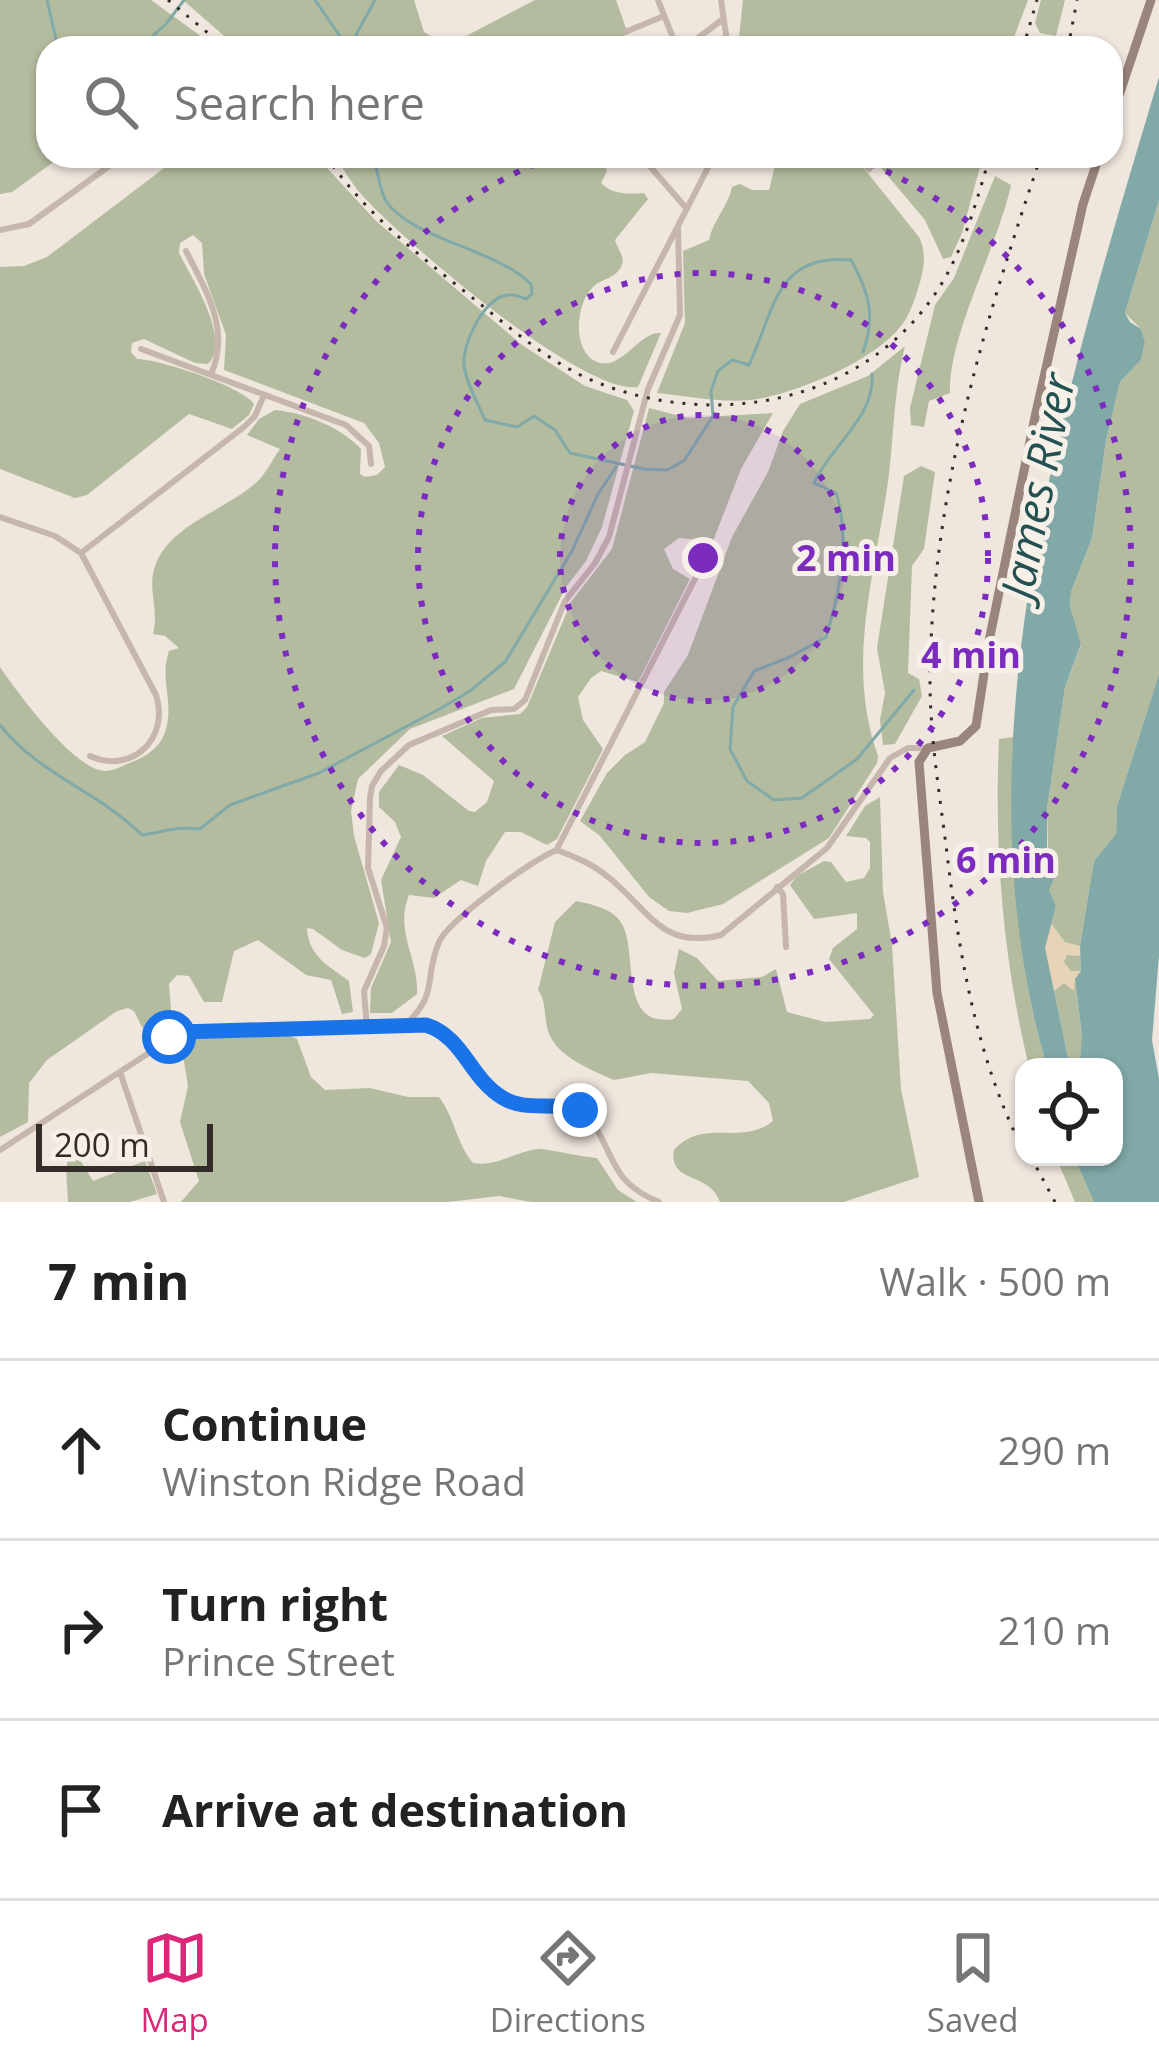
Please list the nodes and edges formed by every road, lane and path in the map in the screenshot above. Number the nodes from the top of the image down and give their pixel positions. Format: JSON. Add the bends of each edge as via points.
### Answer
{"nodes":[{"id":1,"x":658,"y":0,"type":"edge"},
{"id":2,"x":721,"y":0,"type":"edge"},
{"id":3,"x":1151,"y":0,"type":"edge"},
{"id":4,"x":664,"y":16,"type":"junction"},
{"id":5,"x":723,"y":19,"type":"junction"},
{"id":6,"x":625,"y":32,"type":"dead end"},
{"id":7,"x":675,"y":36,"type":"edge"},
{"id":8,"x":698,"y":36,"type":"edge"},
{"id":9,"x":726,"y":36,"type":"edge"},
{"id":10,"x":1123,"y":83,"type":"edge"},
{"id":11,"x":106,"y":168,"type":"edge"},
{"id":12,"x":651,"y":168,"type":"edge"},
{"id":13,"x":708,"y":168,"type":"edge"},
{"id":14,"x":1095,"y":168,"type":"edge"},
{"id":15,"x":687,"y":209,"type":"junction"},
{"id":16,"x":678,"y":227,"type":"junction"},
{"id":17,"x":0,"y":230,"type":"edge"},
{"id":18,"x":186,"y":250,"type":"dead end"},
{"id":19,"x":141,"y":349,"type":"dead end"},
{"id":20,"x":613,"y":352,"type":"dead end"},
{"id":21,"x":212,"y":374,"type":"junction"},
{"id":22,"x":264,"y":395,"type":"junction"},
{"id":23,"x":371,"y":464,"type":"dead end"},
{"id":24,"x":0,"y":517,"type":"edge"},
{"id":25,"x":80,"y":553,"type":"junction"},
{"id":26,"x":700,"y":569,"type":"dead end"},
{"id":27,"x":928,"y":748,"type":"junction"},
{"id":28,"x":90,"y":756,"type":"dead end"},
{"id":29,"x":556,"y":850,"type":"junction"},
{"id":30,"x":776,"y":886,"type":"junction"},
{"id":31,"x":787,"y":947,"type":"dead end"},
{"id":32,"x":404,"y":1026,"type":"junction"},
{"id":33,"x":367,"y":1029,"type":"junction"},
{"id":34,"x":120,"y":1074,"type":"junction"},
{"id":35,"x":0,"y":1150,"type":"edge"},
{"id":36,"x":164,"y":1202,"type":"edge"},
{"id":37,"x":659,"y":1202,"type":"edge"},
{"id":38,"x":979,"y":1202,"type":"edge"}],
"edges":[{"from":1,"to":4,"type":"street"},
{"from":2,"to":5,"type":"street"},
{"from":3,"to":10,"type":"street"},
{"from":4,"to":6,"type":"street"},
{"from":4,"to":7,"type":"street"},
{"from":5,"to":8,"type":"street"},
{"from":5,"to":9,"type":"street"},
{"from":11,"to":17,"type":"street","via":[[29,224]]},
{"from":12,"to":15,"type":"street"},
{"from":13,"to":15,"type":"street"},
{"from":14,"to":27,"type":"street","via":[[1035,416],[978,717],[967,737]]},
{"from":15,"to":16,"type":"street"},
{"from":16,"to":20,"type":"street"},
{"from":16,"to":33,"type":"street","via":[[680,316],[648,389],[604,548],[558,615],[524,700],[409,745],[372,786],[368,868],[387,928],[364,991]]},
{"from":18,"to":21,"type":"street","via":[[220,334]]},
{"from":19,"to":21,"type":"street"},
{"from":21,"to":22,"type":"street"},
{"from":22,"to":23,"type":"street","via":[[352,428],[371,450]]},
{"from":22,"to":25,"type":"street","via":[[237,434]]},
{"from":24,"to":25,"type":"street"},
{"from":25,"to":28,"type":"street","via":[[160,714],[155,737],[136,756]]},
{"from":26,"to":29,"type":"street"},
{"from":27,"to":30,"type":"street","via":[[890,758],[826,848]]},
{"from":27,"to":38,"type":"street","via":[[919,774],[933,962]]},
{"from":29,"to":30,"type":"street","via":[[602,872],[662,930],[684,938],[728,931]]},
{"from":29,"to":32,"type":"street","via":[[448,927],[428,998]]},
{"from":30,"to":31,"type":"street"},
{"from":32,"to":33,"type":"street"},
{"from":32,"to":37,"type":"street","via":[[448,1034],[508,1101],[580,1110],[624,1183]]},
{"from":33,"to":34,"type":"street","via":[[181,1032]]},
{"from":34,"to":35,"type":"street"},
{"from":34,"to":36,"type":"street"}]}
